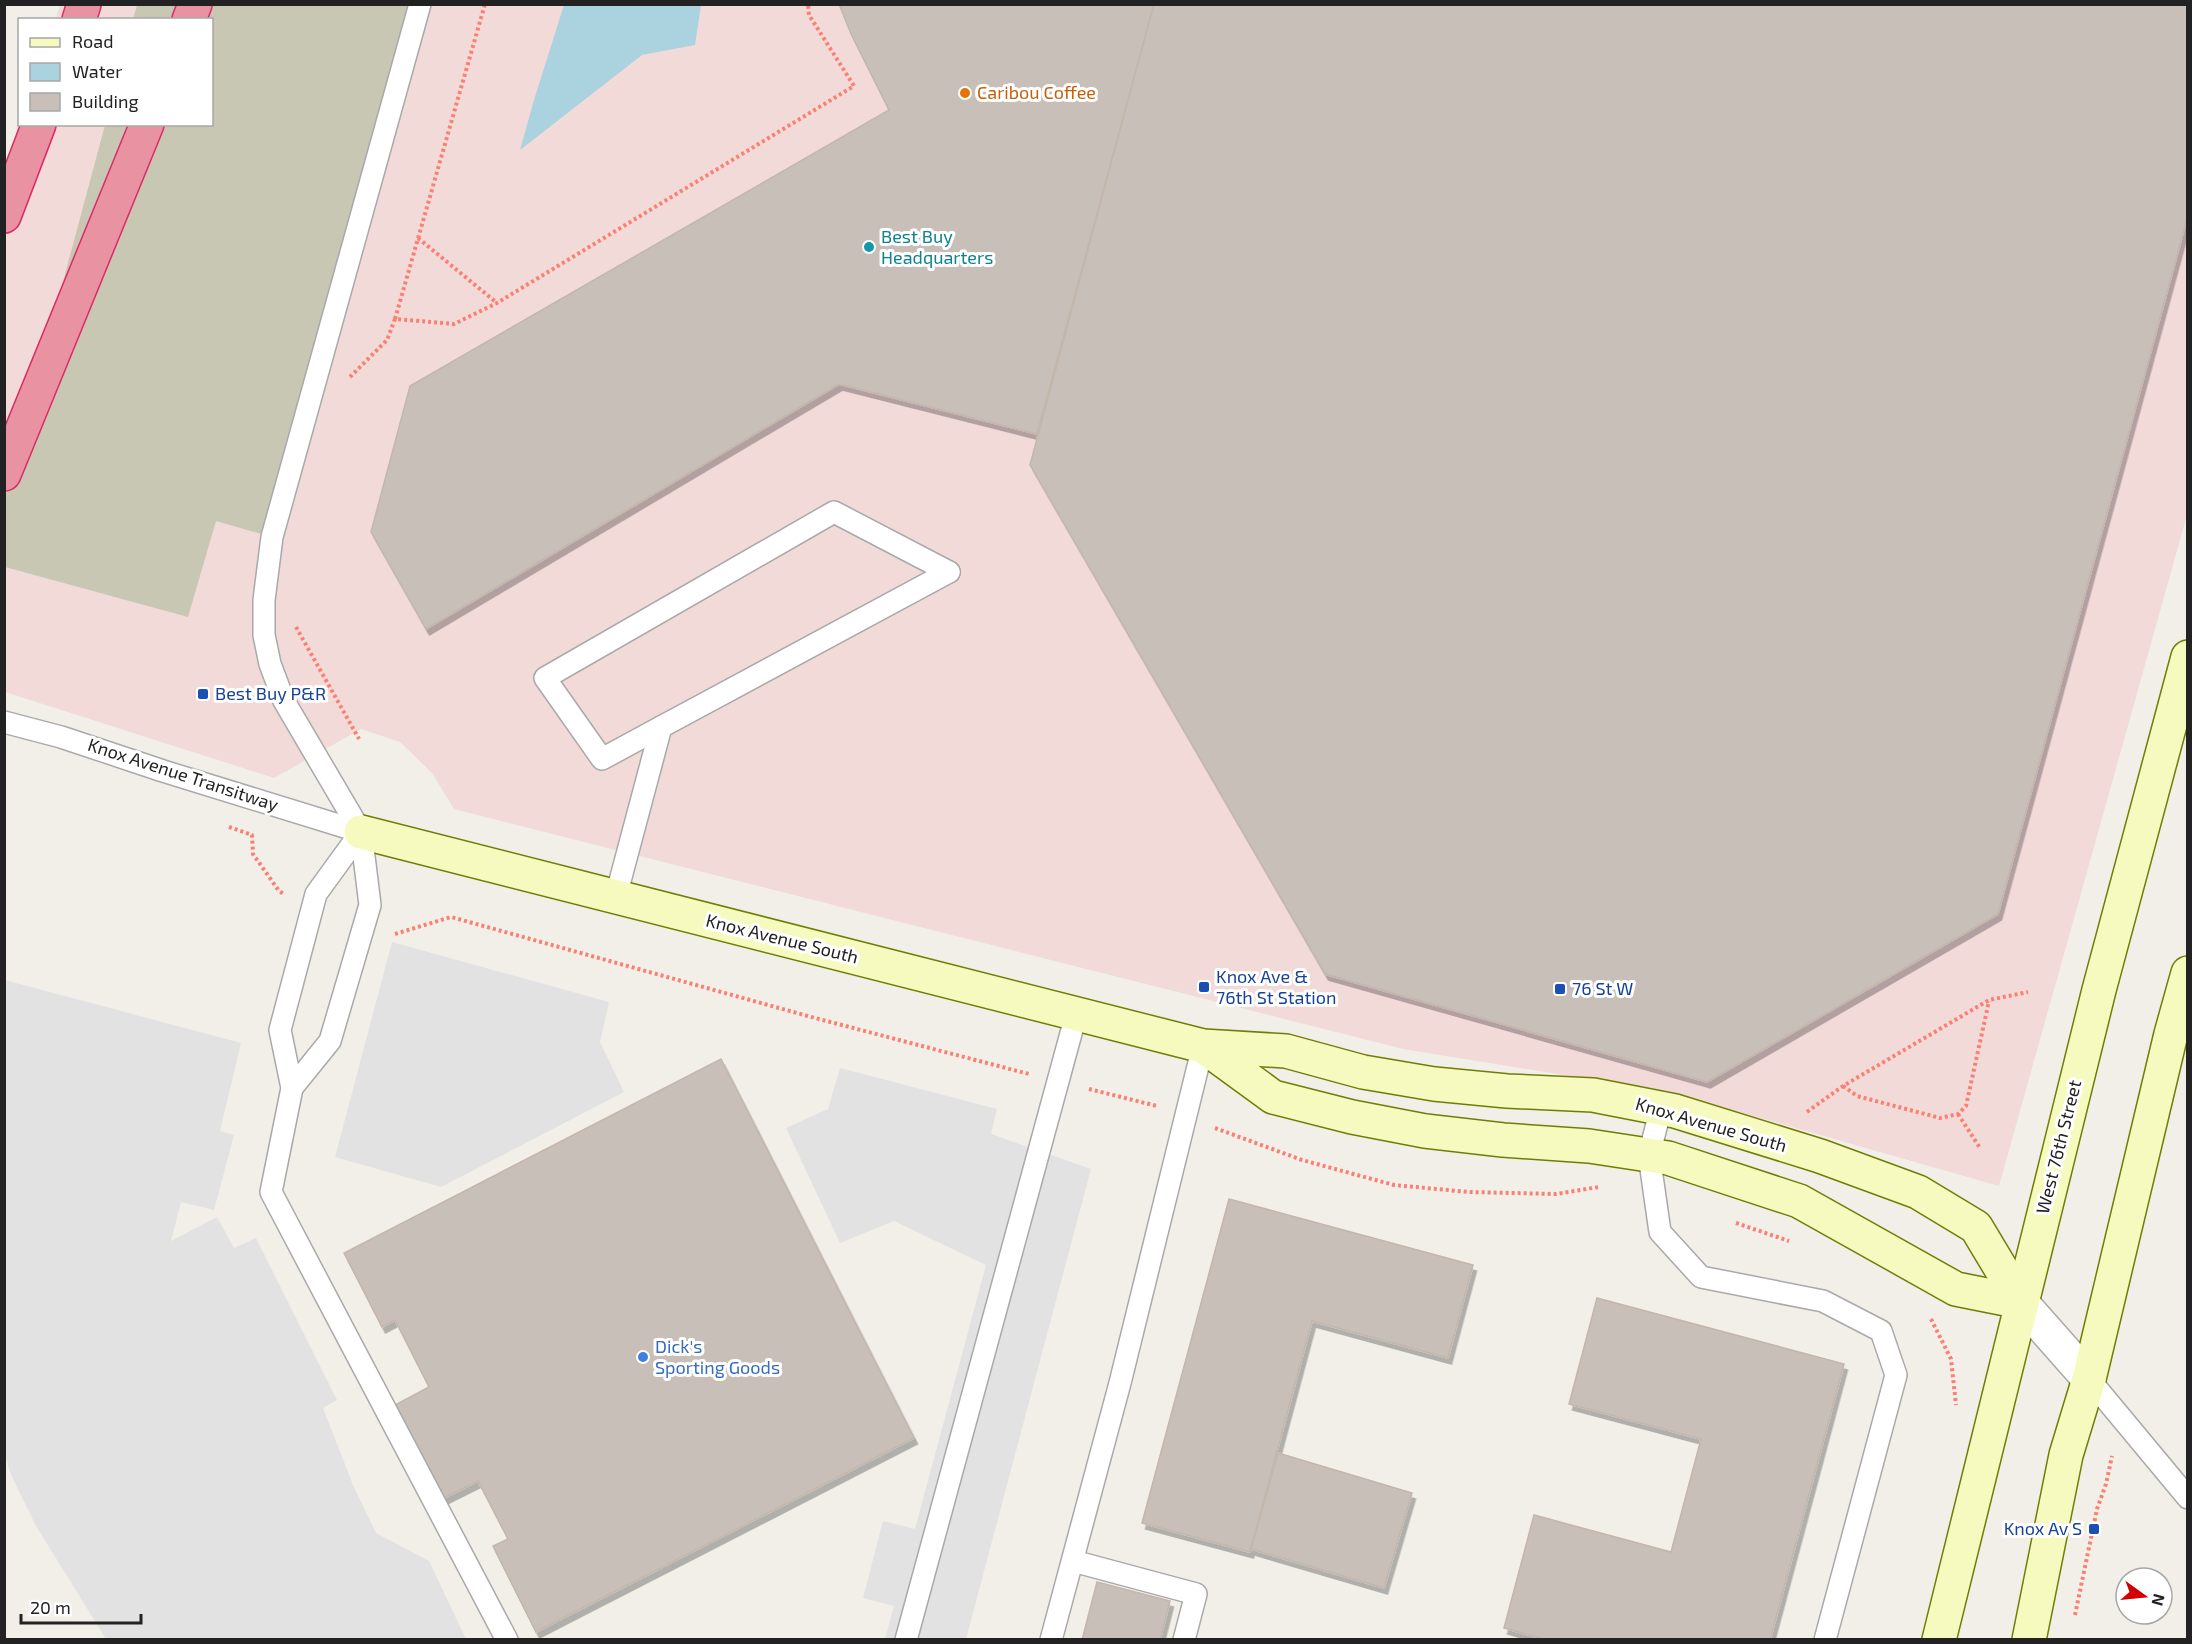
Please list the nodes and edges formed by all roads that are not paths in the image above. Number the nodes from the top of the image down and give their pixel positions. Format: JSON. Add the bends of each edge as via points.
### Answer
{"nodes":[{"id":1,"x":420,"y":4,"type":"edge"},
{"id":2,"x":38,"y":126,"type":"edge"},
{"id":3,"x":146,"y":126,"type":"edge"},
{"id":4,"x":4,"y":216,"type":"edge"},
{"id":5,"x":4,"y":474,"type":"edge"},
{"id":6,"x":2187,"y":657,"type":"edge"},
{"id":7,"x":2181,"y":707,"type":"edge"},
{"id":8,"x":4,"y":722,"type":"edge"},
{"id":9,"x":661,"y":727,"type":"junction"},
{"id":10,"x":361,"y":832,"type":"junction"},
{"id":11,"x":616,"y":896,"type":"junction"},
{"id":12,"x":2187,"y":973,"type":"edge"},
{"id":13,"x":1076,"y":1015,"type":"junction"},
{"id":14,"x":1203,"y":1046,"type":"junction"},
{"id":15,"x":292,"y":1088,"type":"junction"},
{"id":16,"x":1661,"y":1108,"type":"junction"},
{"id":17,"x":1649,"y":1155,"type":"junction"},
{"id":18,"x":2021,"y":1302,"type":"junction"},
{"id":19,"x":2089,"y":1379,"type":"junction"},
{"id":20,"x":2187,"y":1498,"type":"edge"},
{"id":21,"x":1072,"y":1561,"type":"junction"},
{"id":22,"x":507,"y":1640,"type":"edge"},
{"id":23,"x":906,"y":1640,"type":"edge"},
{"id":24,"x":1052,"y":1640,"type":"edge"},
{"id":25,"x":1185,"y":1640,"type":"edge"},
{"id":26,"x":1825,"y":1640,"type":"edge"},
{"id":27,"x":1939,"y":1640,"type":"edge"},
{"id":28,"x":2029,"y":1640,"type":"edge"}],
"edges":[{"from":1,"to":10,"type":"lane","via":[[272,537],[264,600],[264,635],[270,664],[285,701]]},
{"from":2,"to":4,"type":"highway"},
{"from":3,"to":5,"type":"highway"},
{"from":6,"to":7,"type":"street","name":"West 76th Street"},
{"from":7,"to":18,"type":"street","name":"West 76th Street","via":[[2099,990]]},
{"from":8,"to":10,"type":"lane","name":"Knox Avenue Transitway"},
{"from":9,"to":9,"type":"lane","via":[[867,617],[949,572],[834,512],[545,678],[602,759]]},
{"from":9,"to":11,"type":"lane"},
{"from":10,"to":11,"type":"street","name":"Knox Avenue South"},
{"from":10,"to":15,"type":"lane","via":[[370,905],[330,1041]]},
{"from":10,"to":15,"type":"lane","via":[[316,894],[311,910],[280,1030]]},
{"from":11,"to":13,"type":"street","name":"Knox Avenue South"},
{"from":12,"to":19,"type":"street"},
{"from":13,"to":14,"type":"street","name":"Knox Avenue South"},
{"from":13,"to":23,"type":"lane"},
{"from":14,"to":16,"type":"street","name":"Knox Avenue South","via":[[1286,1051],[1363,1072],[1434,1084],[1593,1095]]},
{"from":14,"to":17,"type":"street","name":"Knox Avenue South","via":[[1273,1097],[1352,1117],[1425,1131]]},
{"from":14,"to":21,"type":"lane"},
{"from":15,"to":22,"type":"lane","via":[[271,1192]]},
{"from":16,"to":17,"type":"lane"},
{"from":16,"to":18,"type":"street","name":"Knox Avenue South","via":[[1820,1156],[1918,1192],[1976,1227]]},
{"from":17,"to":18,"type":"street","name":"Knox Avenue South","via":[[1799,1201],[1956,1289]]},
{"from":17,"to":26,"type":"lane","via":[[1660,1232],[1701,1277],[1823,1301],[1881,1331],[1896,1374]]},
{"from":18,"to":19,"type":"street","name":"Knox Avenue South"},
{"from":18,"to":27,"type":"street","name":"West 76th Street"},
{"from":19,"to":20,"type":"lane"},
{"from":19,"to":28,"type":"street","via":[[2066,1455]]},
{"from":21,"to":24,"type":"lane"},
{"from":21,"to":25,"type":"lane","via":[[1197,1594]]}]}
